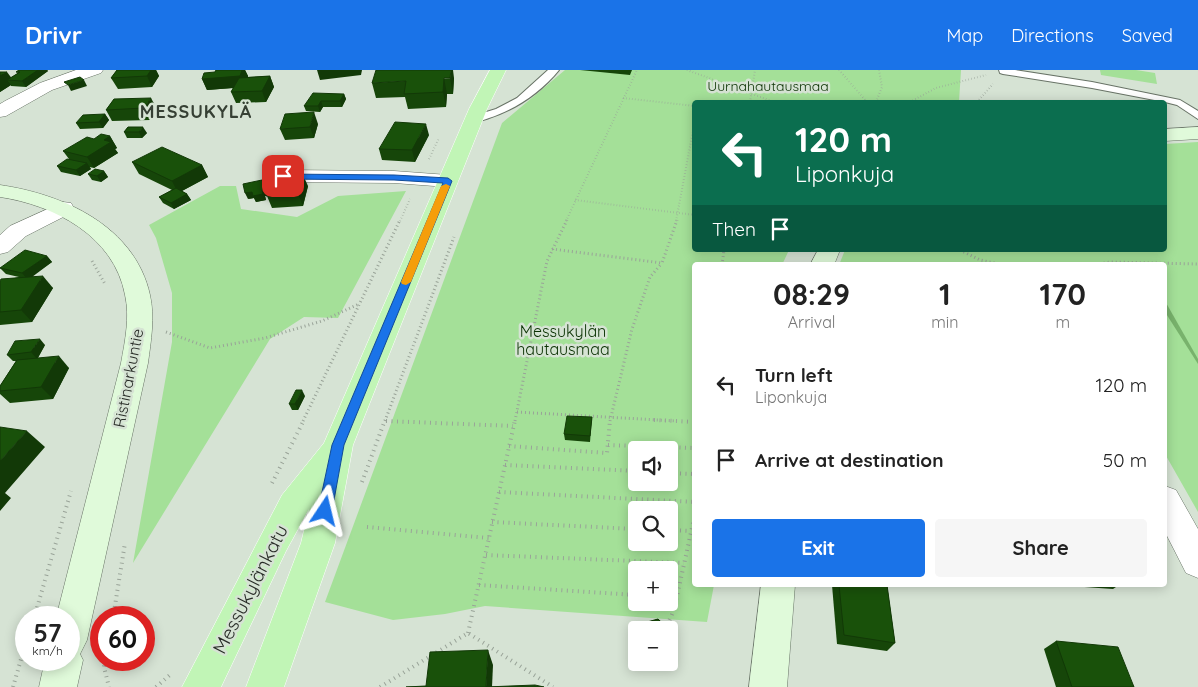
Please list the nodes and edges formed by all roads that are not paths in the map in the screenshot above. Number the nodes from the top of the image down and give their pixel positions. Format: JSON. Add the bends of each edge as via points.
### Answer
{"nodes":[{"id":1,"x":94,"y":70,"type":"edge"},
{"id":2,"x":498,"y":70,"type":"edge"},
{"id":3,"x":554,"y":70,"type":"edge"},
{"id":4,"x":1003,"y":71,"type":"edge"},
{"id":5,"x":1165,"y":100,"type":"edge"},
{"id":6,"x":1167,"y":100,"type":"edge"},
{"id":7,"x":0,"y":112,"type":"edge"},
{"id":8,"x":1198,"y":116,"type":"edge"},
{"id":9,"x":474,"y":119,"type":"junction"},
{"id":10,"x":1198,"y":133,"type":"edge"},
{"id":11,"x":1167,"y":135,"type":"edge"},
{"id":12,"x":283,"y":176,"type":"edge"},
{"id":13,"x":448,"y":181,"type":"junction"},
{"id":14,"x":0,"y":191,"type":"edge"},
{"id":15,"x":63,"y":208,"type":"junction"},
{"id":16,"x":0,"y":247,"type":"edge"},
{"id":17,"x":338,"y":445,"type":"junction"},
{"id":18,"x":1167,"y":504,"type":"edge"},
{"id":19,"x":1198,"y":562,"type":"edge"},
{"id":20,"x":778,"y":587,"type":"edge"},
{"id":21,"x":77,"y":606,"type":"edge"},
{"id":22,"x":62,"y":671,"type":"edge"},
{"id":23,"x":187,"y":679,"type":"edge"},
{"id":24,"x":58,"y":687,"type":"edge"},
{"id":25,"x":265,"y":687,"type":"edge"},
{"id":26,"x":768,"y":687,"type":"edge"}],
"edges":[{"from":1,"to":7,"type":"street","via":[[57,82]]},
{"from":2,"to":9,"type":"main road","name":"Messukylänkatu"},
{"from":3,"to":9,"type":"lane","via":[[522,100],[500,112]]},
{"from":4,"to":5,"type":"lane"},
{"from":6,"to":8,"type":"lane","via":[[1180,103]]},
{"from":9,"to":13,"type":"main road","name":"Messukylänkatu"},
{"from":10,"to":11,"type":"main road"},
{"from":12,"to":13,"type":"street"},
{"from":13,"to":17,"type":"main road","name":"Messukylänkatu"},
{"from":14,"to":15,"type":"main road","name":"Ristinarkuntie","via":[[15,192]]},
{"from":15,"to":16,"type":"street","via":[[18,231]]},
{"from":15,"to":21,"type":"main road","name":"Ristinarkuntie","via":[[96,229],[115,249],[129,271],[138,295],[139,330],[130,381]]},
{"from":17,"to":23,"type":"main road","name":"Messukylänkatu","via":[[293,505]]},
{"from":17,"to":25,"type":"main road","name":"Messukylänkatu","via":[[318,543]]},
{"from":18,"to":19,"type":"street"},
{"from":20,"to":26,"type":"main road"},
{"from":22,"to":24,"type":"main road"}]}
